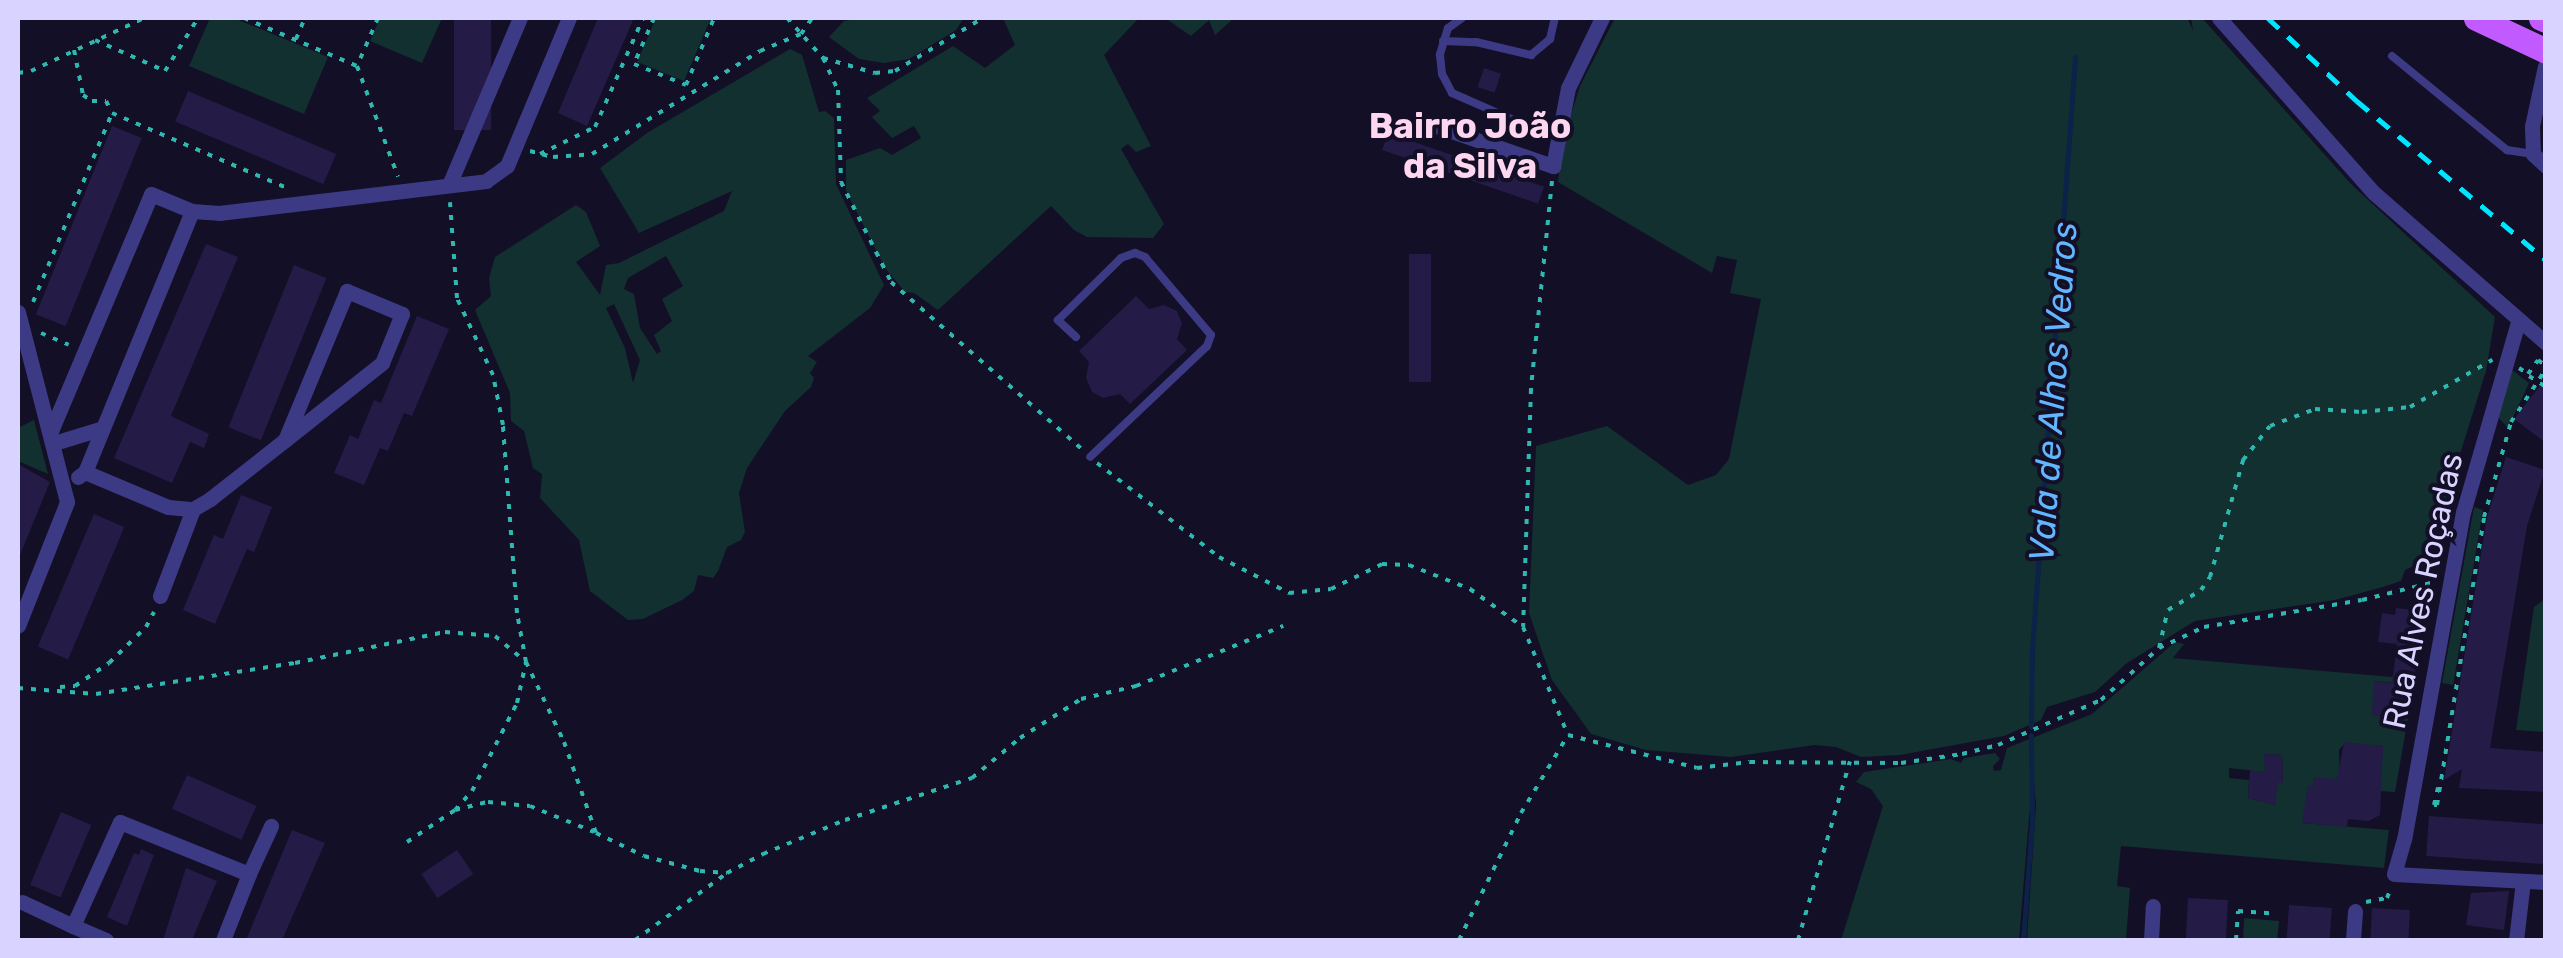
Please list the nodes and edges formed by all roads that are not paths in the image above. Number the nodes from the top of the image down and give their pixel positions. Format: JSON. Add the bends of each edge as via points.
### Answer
{"nodes":[{"id":1,"x":520,"y":18,"type":"edge"},
{"id":2,"x":569,"y":18,"type":"edge"},
{"id":3,"x":1462,"y":18,"type":"edge"},
{"id":4,"x":1554,"y":18,"type":"edge"},
{"id":5,"x":1602,"y":18,"type":"edge"},
{"id":6,"x":2219,"y":18,"type":"edge"},
{"id":7,"x":2476,"y":18,"type":"edge"},
{"id":8,"x":1443,"y":41,"type":"junction"},
{"id":9,"x":2546,"y":51,"type":"edge"},
{"id":10,"x":2392,"y":56,"type":"dead end"},
{"id":11,"x":2545,"y":66,"type":"edge"},
{"id":12,"x":1422,"y":121,"type":"dead end"},
{"id":13,"x":1558,"y":132,"type":"junction"},
{"id":14,"x":2533,"y":154,"type":"junction"},
{"id":15,"x":2546,"y":166,"type":"edge"},
{"id":16,"x":449,"y":186,"type":"junction"},
{"id":17,"x":192,"y":211,"type":"junction"},
{"id":18,"x":18,"y":312,"type":"edge"},
{"id":19,"x":2518,"y":322,"type":"junction"},
{"id":20,"x":1076,"y":337,"type":"dead end"},
{"id":21,"x":2546,"y":342,"type":"edge"},
{"id":22,"x":23,"y":356,"type":"edge"},
{"id":23,"x":36,"y":374,"type":"junction"},
{"id":24,"x":74,"y":375,"type":"junction"},
{"id":25,"x":100,"y":429,"type":"junction"},
{"id":26,"x":53,"y":437,"type":"junction"},
{"id":27,"x":285,"y":440,"type":"junction"},
{"id":28,"x":1090,"y":457,"type":"road end"},
{"id":29,"x":85,"y":472,"type":"junction"},
{"id":30,"x":66,"y":484,"type":"junction"},
{"id":31,"x":194,"y":508,"type":"junction"},
{"id":32,"x":160,"y":596,"type":"road end"},
{"id":33,"x":18,"y":626,"type":"edge"},
{"id":34,"x":271,"y":826,"type":"dead end"},
{"id":35,"x":248,"y":874,"type":"junction"},
{"id":36,"x":2523,"y":881,"type":"junction"},
{"id":37,"x":2546,"y":882,"type":"edge"},
{"id":38,"x":22,"y":902,"type":"dead end"},
{"id":39,"x":2153,"y":906,"type":"dead end"},
{"id":40,"x":2355,"y":911,"type":"road end"},
{"id":41,"x":73,"y":926,"type":"junction"},
{"id":42,"x":106,"y":940,"type":"edge"},
{"id":43,"x":223,"y":940,"type":"edge"},
{"id":44,"x":2151,"y":940,"type":"edge"},
{"id":45,"x":2353,"y":940,"type":"edge"},
{"id":46,"x":2516,"y":940,"type":"edge"}],
"edges":[{"from":1,"to":16,"type":"street"},
{"from":2,"to":16,"type":"street","via":[[498,175]]},
{"from":3,"to":8,"type":"lane"},
{"from":4,"to":8,"type":"lane","via":[[1550,39],[1530,54]]},
{"from":5,"to":13,"type":"street","via":[[1579,59]]},
{"from":6,"to":19,"type":"street","via":[[2374,193]]},
{"from":7,"to":9,"type":"main road"},
{"from":8,"to":13,"type":"lane","via":[[1442,74],[1452,93]]},
{"from":10,"to":14,"type":"lane","via":[[2507,150]]},
{"from":11,"to":14,"type":"street"},
{"from":12,"to":13,"type":"street","via":[[1553,166]]},
{"from":14,"to":15,"type":"street"},
{"from":16,"to":17,"type":"street"},
{"from":17,"to":24,"type":"street","via":[[151,194]]},
{"from":17,"to":25,"type":"street"},
{"from":18,"to":22,"type":"street"},
{"from":19,"to":21,"type":"street"},
{"from":19,"to":36,"type":"street","name":"Rua Alves Roçadas","via":[[2448,578],[2394,874]]},
{"from":20,"to":28,"type":"lane","via":[[1058,320],[1120,258],[1135,254],[1211,335]]},
{"from":22,"to":23,"type":"street"},
{"from":23,"to":24,"type":"street","via":[[57,382]]},
{"from":23,"to":26,"type":"street"},
{"from":24,"to":26,"type":"street"},
{"from":25,"to":26,"type":"street"},
{"from":25,"to":29,"type":"street"},
{"from":26,"to":30,"type":"street"},
{"from":27,"to":27,"type":"street","via":[[382,363],[402,314],[346,291]]},
{"from":27,"to":31,"type":"street"},
{"from":29,"to":30,"type":"street"},
{"from":29,"to":31,"type":"street","via":[[168,507]]},
{"from":30,"to":33,"type":"street","via":[[62,520]]},
{"from":31,"to":32,"type":"street"},
{"from":34,"to":35,"type":"street"},
{"from":35,"to":41,"type":"street","via":[[120,822]]},
{"from":35,"to":43,"type":"street"},
{"from":36,"to":37,"type":"street"},
{"from":36,"to":46,"type":"street"},
{"from":38,"to":41,"type":"street"},
{"from":39,"to":44,"type":"street"},
{"from":40,"to":45,"type":"street"},
{"from":41,"to":42,"type":"street"}]}
